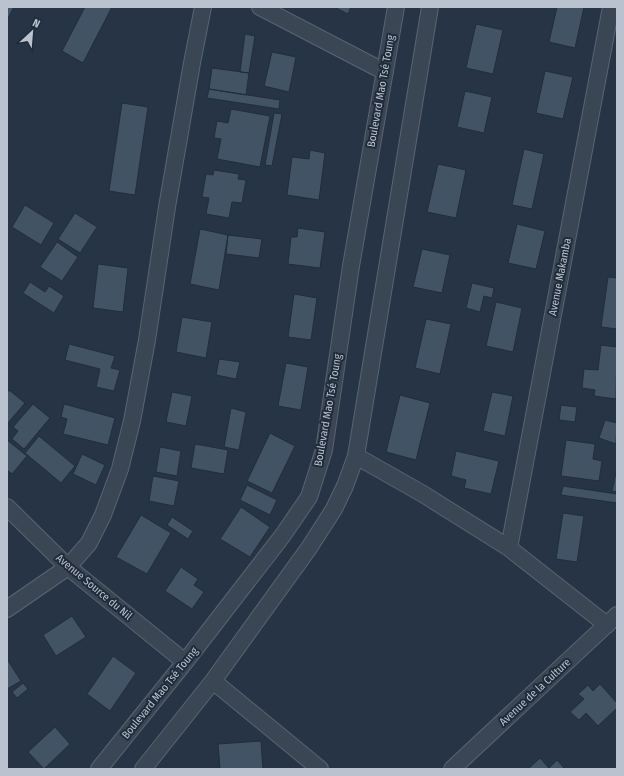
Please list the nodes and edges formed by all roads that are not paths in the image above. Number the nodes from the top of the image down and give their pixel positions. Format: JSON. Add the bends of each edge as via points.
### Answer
{"nodes":[{"id":1,"x":203,"y":7,"type":"edge"},
{"id":2,"x":260,"y":7,"type":"edge"},
{"id":3,"x":396,"y":7,"type":"edge"},
{"id":4,"x":430,"y":7,"type":"edge"},
{"id":5,"x":611,"y":7,"type":"edge"},
{"id":6,"x":385,"y":72,"type":"junction"},
{"id":7,"x":356,"y":456,"type":"junction"},
{"id":8,"x":7,"y":507,"type":"edge"},
{"id":9,"x":509,"y":548,"type":"junction"},
{"id":10,"x":68,"y":567,"type":"junction"},
{"id":11,"x":7,"y":610,"type":"edge"},
{"id":12,"x":612,"y":620,"type":"edge"},
{"id":13,"x":185,"y":662,"type":"junction"},
{"id":14,"x":213,"y":681,"type":"junction"},
{"id":15,"x":99,"y":769,"type":"edge"},
{"id":16,"x":143,"y":769,"type":"edge"},
{"id":17,"x":320,"y":769,"type":"edge"},
{"id":18,"x":452,"y":769,"type":"edge"}],
"edges":[{"from":1,"to":10,"type":"street","via":[[130,428],[120,469],[103,515],[89,543]]},
{"from":2,"to":6,"type":"street"},
{"from":3,"to":6,"type":"street","name":"Boulevard Mao Tsé Toung"},
{"from":4,"to":7,"type":"street"},
{"from":5,"to":9,"type":"street","name":"Avenue Makamba"},
{"from":6,"to":13,"type":"street","name":"Boulevard Mao Tsé Toung","via":[[351,266],[324,450],[309,497],[283,536]]},
{"from":7,"to":9,"type":"street"},
{"from":7,"to":14,"type":"street","via":[[334,509]]},
{"from":8,"to":10,"type":"street","name":"Avenue Source du Nil"},
{"from":9,"to":12,"type":"street"},
{"from":10,"to":11,"type":"street"},
{"from":10,"to":13,"type":"street","name":"Avenue Source du Nil"},
{"from":12,"to":18,"type":"street","name":"Avenue de la Culture"},
{"from":13,"to":15,"type":"street","name":"Boulevard Mao Tsé Toung"},
{"from":14,"to":16,"type":"street"},
{"from":14,"to":17,"type":"street"}]}
